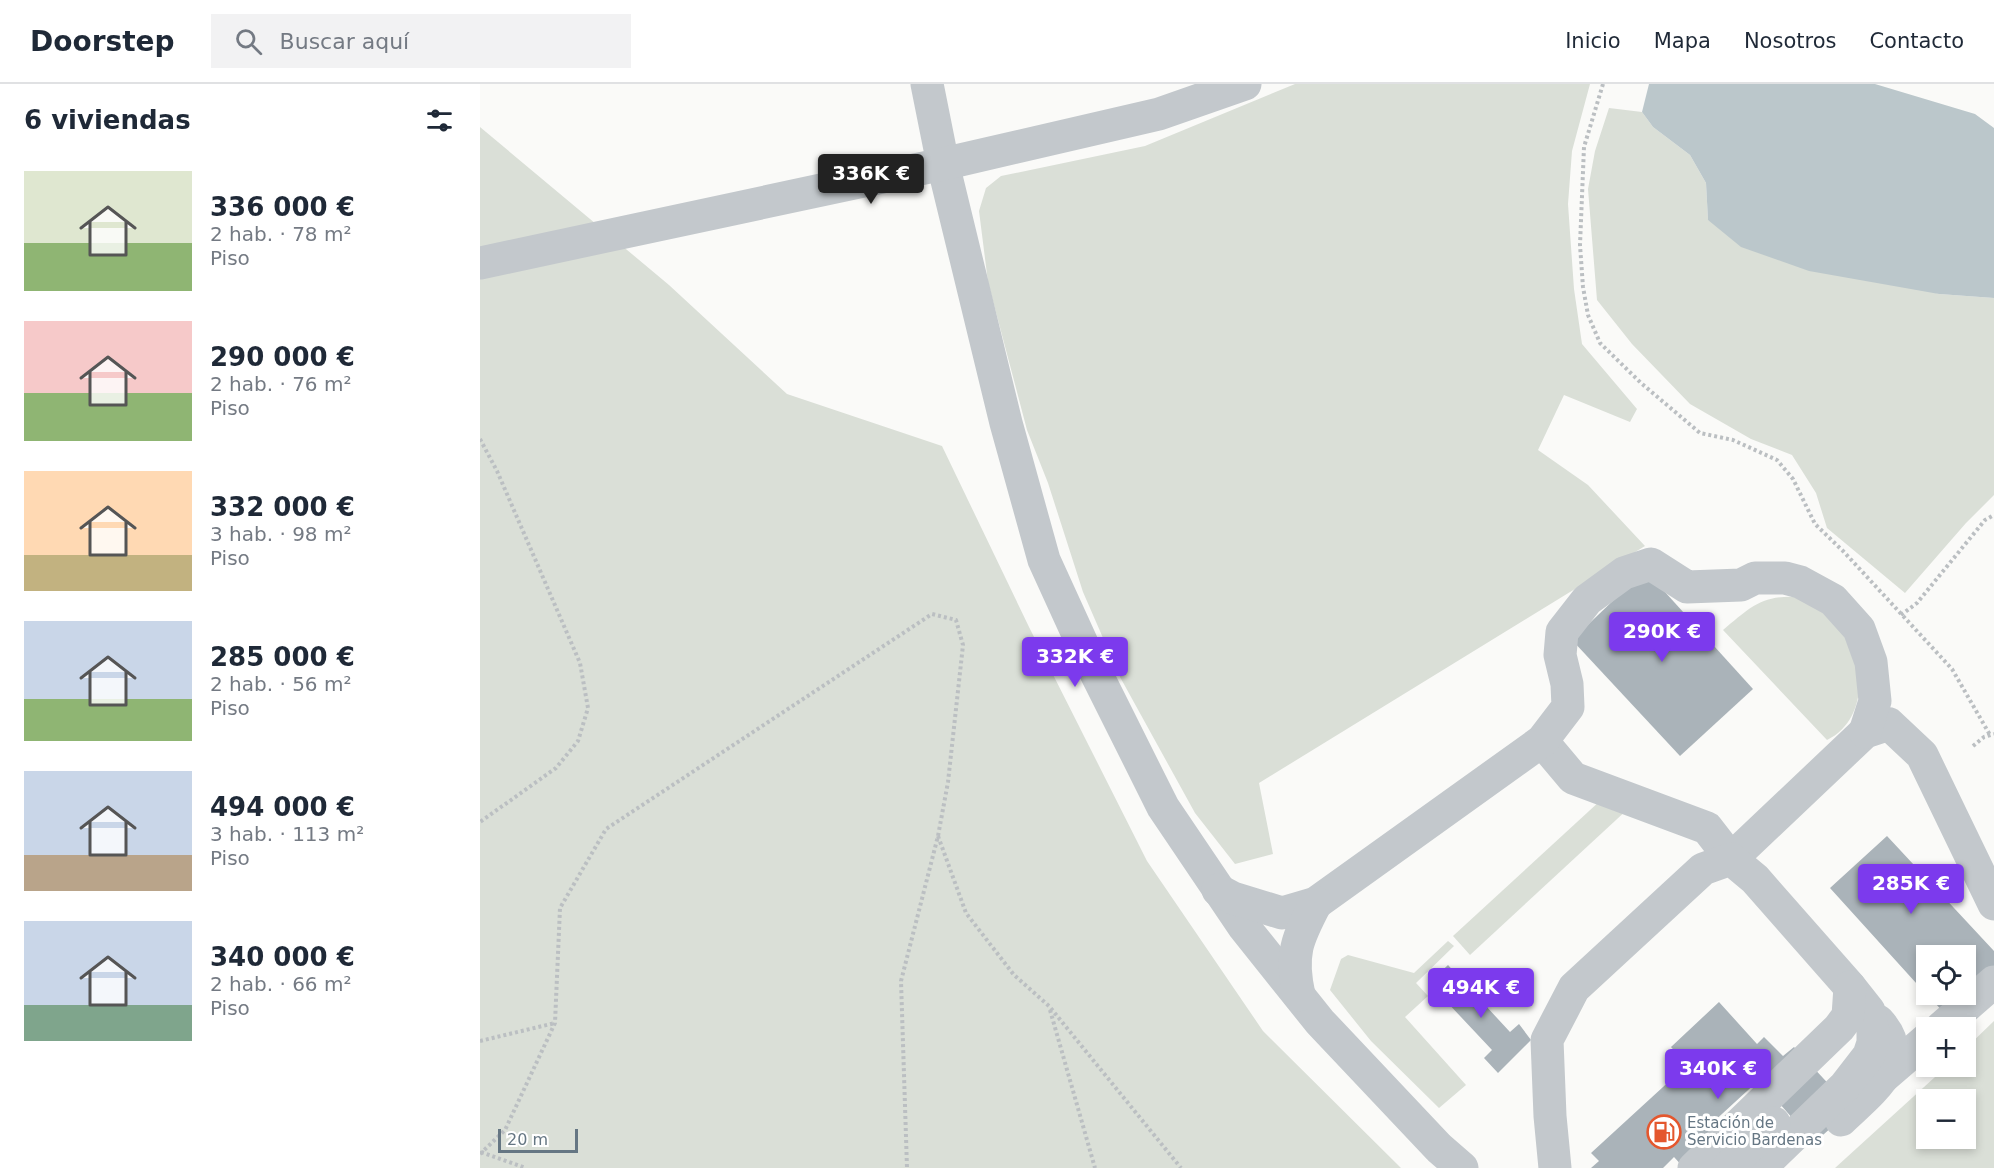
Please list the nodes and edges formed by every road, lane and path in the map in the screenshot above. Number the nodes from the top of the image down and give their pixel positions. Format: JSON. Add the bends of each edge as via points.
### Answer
{"nodes":[{"id":1,"x":927,"y":84,"type":"edge"},
{"id":2,"x":1245,"y":84,"type":"edge"},
{"id":3,"x":1603,"y":84,"type":"edge"},
{"id":4,"x":943,"y":164,"type":"junction"},
{"id":5,"x":480,"y":263,"type":"edge"},
{"id":6,"x":480,"y":439,"type":"edge"},
{"id":7,"x":1994,"y":515,"type":"edge"},
{"id":8,"x":1901,"y":615,"type":"junction"},
{"id":9,"x":1865,"y":732,"type":"junction"},
{"id":10,"x":1992,"y":734,"type":"edge"},
{"id":11,"x":1542,"y":741,"type":"junction"},
{"id":12,"x":1973,"y":746,"type":"dead end"},
{"id":13,"x":480,"y":822,"type":"edge"},
{"id":14,"x":938,"y":836,"type":"junction"},
{"id":15,"x":1731,"y":859,"type":"junction"},
{"id":16,"x":1218,"y":890,"type":"junction"},
{"id":17,"x":1316,"y":903,"type":"junction"},
{"id":18,"x":1994,"y":904,"type":"edge"},
{"id":19,"x":1994,"y":981,"type":"edge"},
{"id":20,"x":1299,"y":995,"type":"junction"},
{"id":21,"x":1860,"y":999,"type":"junction"},
{"id":22,"x":1048,"y":1006,"type":"junction"},
{"id":23,"x":1953,"y":1017,"type":"edge"},
{"id":24,"x":555,"y":1023,"type":"junction"},
{"id":25,"x":480,"y":1041,"type":"edge"},
{"id":26,"x":1916,"y":1045,"type":"edge"},
{"id":27,"x":1846,"y":1077,"type":"junction"},
{"id":28,"x":481,"y":1153,"type":"edge"},
{"id":29,"x":526,"y":1168,"type":"edge"},
{"id":30,"x":907,"y":1168,"type":"edge"},
{"id":31,"x":1095,"y":1168,"type":"edge"},
{"id":32,"x":1181,"y":1168,"type":"edge"},
{"id":33,"x":1462,"y":1168,"type":"edge"},
{"id":34,"x":1555,"y":1168,"type":"edge"},
{"id":35,"x":1694,"y":1168,"type":"edge"},
{"id":36,"x":1728,"y":1168,"type":"edge"},
{"id":37,"x":1760,"y":1168,"type":"edge"},
{"id":38,"x":1791,"y":1168,"type":"edge"}],
"edges":[{"from":1,"to":4,"type":"street"},
{"from":2,"to":4,"type":"street","via":[[1159,114]]},
{"from":3,"to":8,"type":"path","via":[[1584,147],[1581,245],[1588,315],[1600,343],[1700,433],[1732,440],[1777,460],[1794,479],[1815,524]]},
{"from":4,"to":5,"type":"street"},
{"from":4,"to":16,"type":"street","via":[[1044,560],[1163,807]]},
{"from":6,"to":13,"type":"path","via":[[580,663],[588,708],[578,741],[556,768]]},
{"from":7,"to":8,"type":"path","via":[[1985,520],[1917,603]]},
{"from":8,"to":10,"type":"path","via":[[1952,669]]},
{"from":9,"to":11,"type":"street","via":[[1875,701],[1872,662],[1859,629],[1833,600],[1785,578],[1687,587],[1651,564],[1624,573],[1587,600],[1562,632],[1560,655],[1568,707]]},
{"from":9,"to":15,"type":"street"},
{"from":9,"to":18,"type":"street","via":[[1889,723],[1922,755]]},
{"from":10,"to":12,"type":"path"},
{"from":11,"to":15,"type":"street","via":[[1573,778],[1707,828]]},
{"from":11,"to":17,"type":"street"},
{"from":14,"to":22,"type":"path","via":[[966,913],[1014,975]]},
{"from":14,"to":24,"type":"path","via":[[963,645],[956,620],[932,614],[606,829],[560,908]]},
{"from":14,"to":30,"type":"path","via":[[901,981]]},
{"from":15,"to":21,"type":"street","via":[[1755,879]]},
{"from":15,"to":34,"type":"street","via":[[1703,869],[1575,988],[1547,1040]]},
{"from":16,"to":17,"type":"street","via":[[1282,913]]},
{"from":16,"to":20,"type":"street"},
{"from":17,"to":20,"type":"street","via":[[1294,954]]},
{"from":19,"to":23,"type":"street"},
{"from":20,"to":33,"type":"street","via":[[1320,1022]]},
{"from":21,"to":27,"type":"street","via":[[1839,1028]]},
{"from":21,"to":27,"type":"street","via":[[1873,1043],[1869,1055]]},
{"from":22,"to":31,"type":"path"},
{"from":22,"to":32,"type":"path"},
{"from":24,"to":25,"type":"path"},
{"from":24,"to":28,"type":"path","via":[[505,1130]]},
{"from":26,"to":27,"type":"street"},
{"from":27,"to":35,"type":"street"},
{"from":27,"to":36,"type":"street"},
{"from":27,"to":37,"type":"street"},
{"from":27,"to":38,"type":"street"},
{"from":28,"to":29,"type":"path"}]}
